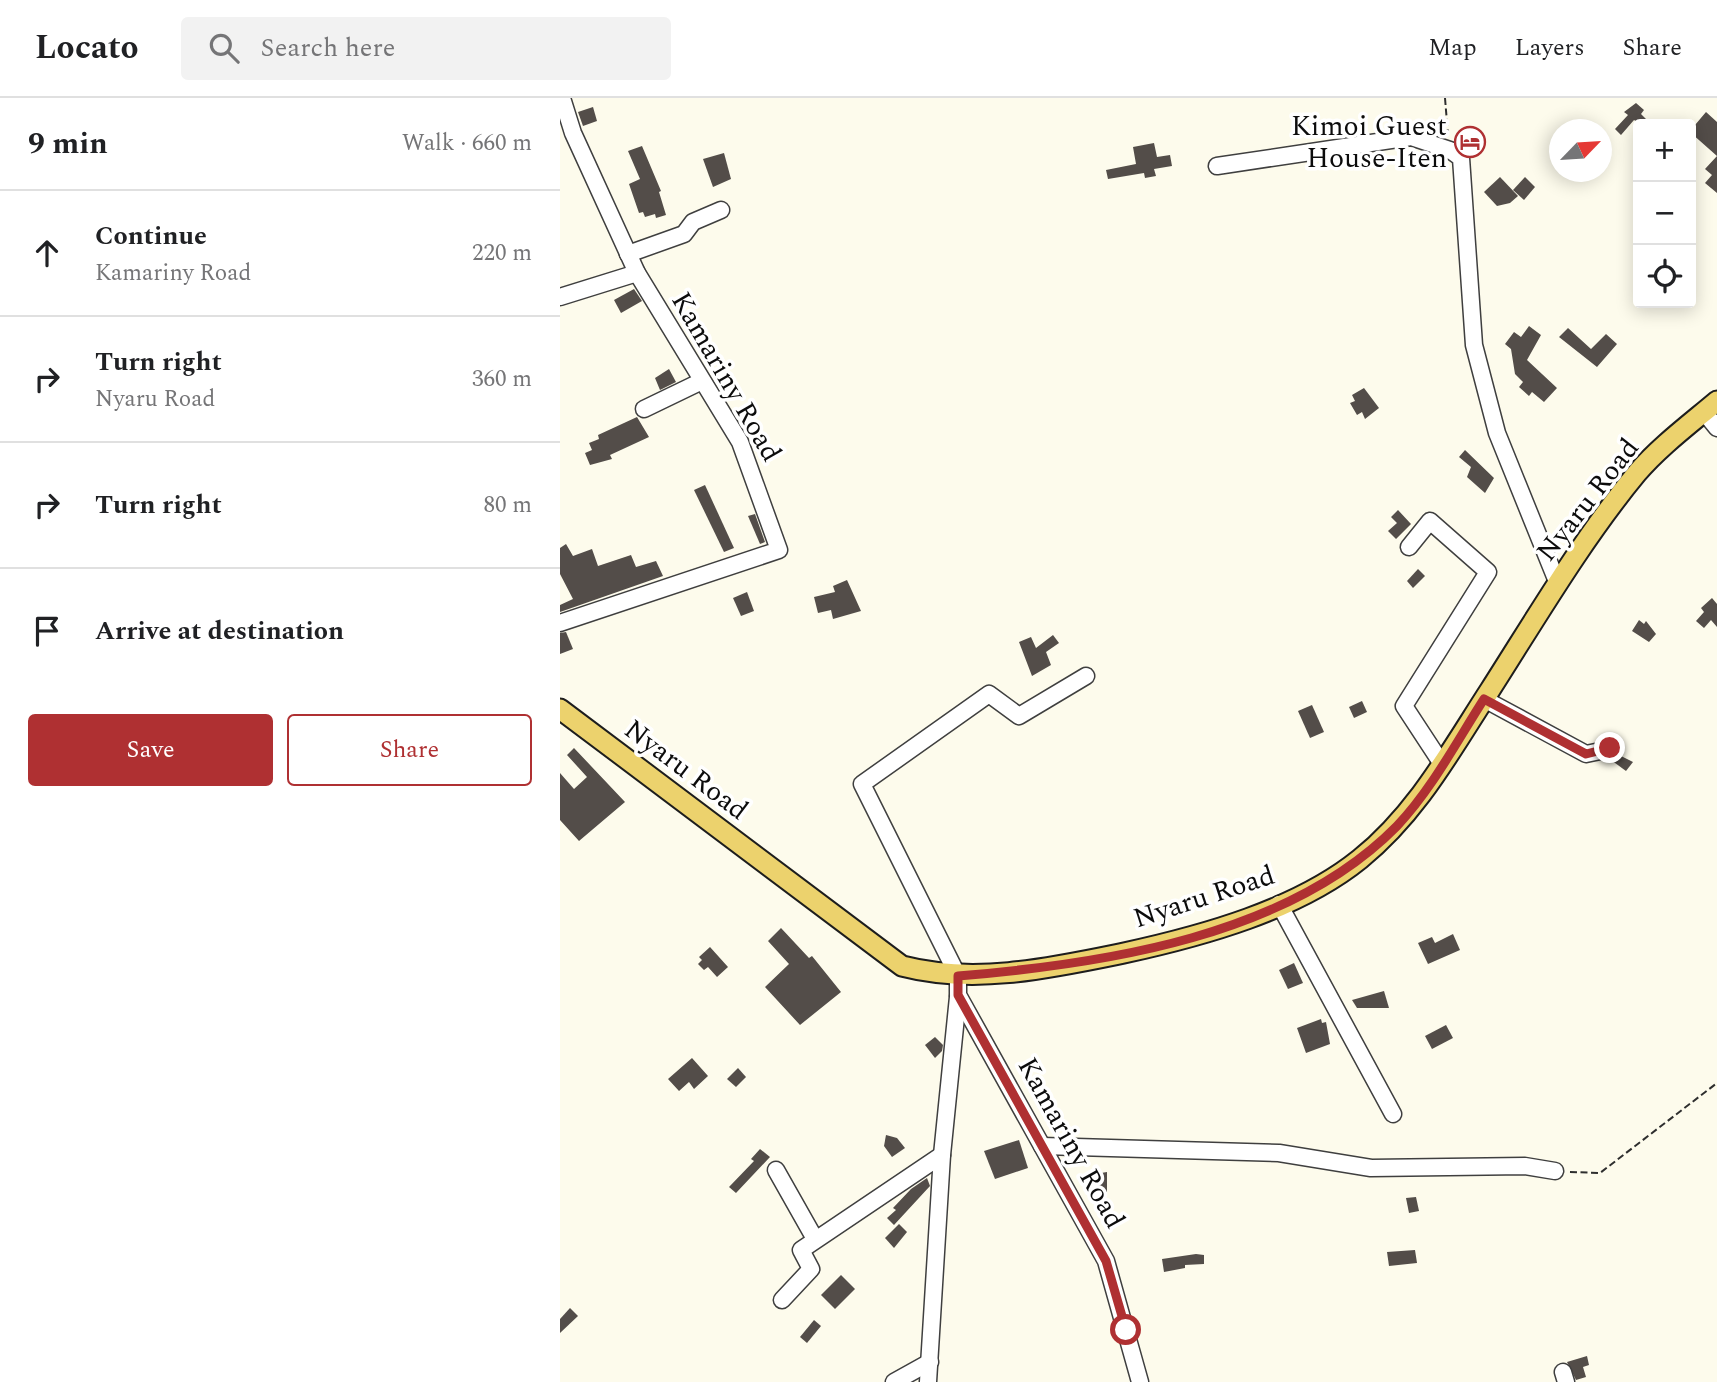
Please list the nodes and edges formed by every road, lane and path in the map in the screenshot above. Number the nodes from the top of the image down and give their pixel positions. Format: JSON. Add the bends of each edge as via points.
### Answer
{"nodes":[{"id":1,"x":562,"y":98,"type":"edge"},
{"id":2,"x":1445,"y":98,"type":"edge"},
{"id":3,"x":1450,"y":150,"type":"junction"},
{"id":4,"x":1217,"y":166,"type":"dead end"},
{"id":5,"x":721,"y":209,"type":"dead end"},
{"id":6,"x":628,"y":254,"type":"junction"},
{"id":7,"x":637,"y":273,"type":"junction"},
{"id":8,"x":560,"y":297,"type":"edge"},
{"id":9,"x":702,"y":381,"type":"junction"},
{"id":10,"x":1710,"y":407,"type":"edge"},
{"id":11,"x":644,"y":409,"type":"dead end"},
{"id":12,"x":1717,"y":428,"type":"edge"},
{"id":13,"x":1409,"y":547,"type":"dead end"},
{"id":14,"x":1558,"y":584,"type":"junction"},
{"id":15,"x":560,"y":623,"type":"edge"},
{"id":16,"x":1086,"y":676,"type":"dead end"},
{"id":17,"x":1484,"y":699,"type":"junction"},
{"id":18,"x":560,"y":709,"type":"edge"},
{"id":19,"x":1610,"y":748,"type":"dead end"},
{"id":20,"x":1442,"y":764,"type":"junction"},
{"id":21,"x":1279,"y":904,"type":"junction"},
{"id":22,"x":958,"y":985,"type":"junction"},
{"id":23,"x":1717,"y":1083,"type":"edge"},
{"id":24,"x":1393,"y":1114,"type":"dead end"},
{"id":25,"x":1042,"y":1146,"type":"junction"},
{"id":26,"x":942,"y":1156,"type":"junction"},
{"id":27,"x":776,"y":1170,"type":"dead end"},
{"id":28,"x":1555,"y":1171,"type":"joint"},
{"id":29,"x":815,"y":1239,"type":"junction"},
{"id":30,"x":782,"y":1300,"type":"dead end"},
{"id":31,"x":930,"y":1362,"type":"junction"},
{"id":32,"x":894,"y":1382,"type":"edge"},
{"id":33,"x":928,"y":1382,"type":"edge"},
{"id":34,"x":1140,"y":1382,"type":"edge"}],
"edges":[{"from":1,"to":6,"type":"street","name":"Kamariny Road","via":[[573,133]]},
{"from":2,"to":3,"type":"path"},
{"from":3,"to":4,"type":"street","via":[[1411,137]]},
{"from":3,"to":14,"type":"street","via":[[1461,158],[1474,345],[1496,433]]},
{"from":5,"to":6,"type":"street","via":[[693,222],[684,234]]},
{"from":6,"to":7,"type":"street","name":"Kamariny Road"},
{"from":7,"to":8,"type":"street"},
{"from":7,"to":9,"type":"street","name":"Kamariny Road"},
{"from":9,"to":11,"type":"street"},
{"from":9,"to":15,"type":"street","name":"Kamariny Road","via":[[740,442],[779,550]]},
{"from":10,"to":12,"type":"street"},
{"from":10,"to":14,"type":"main road","name":"Nyaru Road","via":[[1638,472]]},
{"from":13,"to":20,"type":"street","via":[[1430,520],[1488,572],[1404,706]]},
{"from":14,"to":17,"type":"main road","name":"Nyaru Road"},
{"from":16,"to":22,"type":"street","name":"Kamariny Road","via":[[1019,716],[989,694],[862,784]]},
{"from":17,"to":19,"type":"street","via":[[1586,754]]},
{"from":17,"to":20,"type":"main road","name":"Nyaru Road"},
{"from":18,"to":22,"type":"main road","name":"Nyaru Road","via":[[876,950],[902,966]]},
{"from":20,"to":21,"type":"main road","name":"Nyaru Road","via":[[1398,824],[1359,860]]},
{"from":21,"to":22,"type":"main road","name":"Nyaru Road","via":[[1175,942]]},
{"from":21,"to":24,"type":"street"},
{"from":22,"to":25,"type":"street","name":"Kamariny Road"},
{"from":22,"to":26,"type":"street"},
{"from":23,"to":28,"type":"path","via":[[1600,1173]]},
{"from":25,"to":28,"type":"street","via":[[1279,1153],[1371,1168],[1525,1166]]},
{"from":25,"to":34,"type":"street","name":"Kamariny Road","via":[[1106,1261]]},
{"from":26,"to":29,"type":"street"},
{"from":26,"to":31,"type":"street"},
{"from":27,"to":29,"type":"street"},
{"from":29,"to":30,"type":"street","via":[[802,1250],[811,1269]]},
{"from":31,"to":32,"type":"street"},
{"from":31,"to":33,"type":"street"}]}
